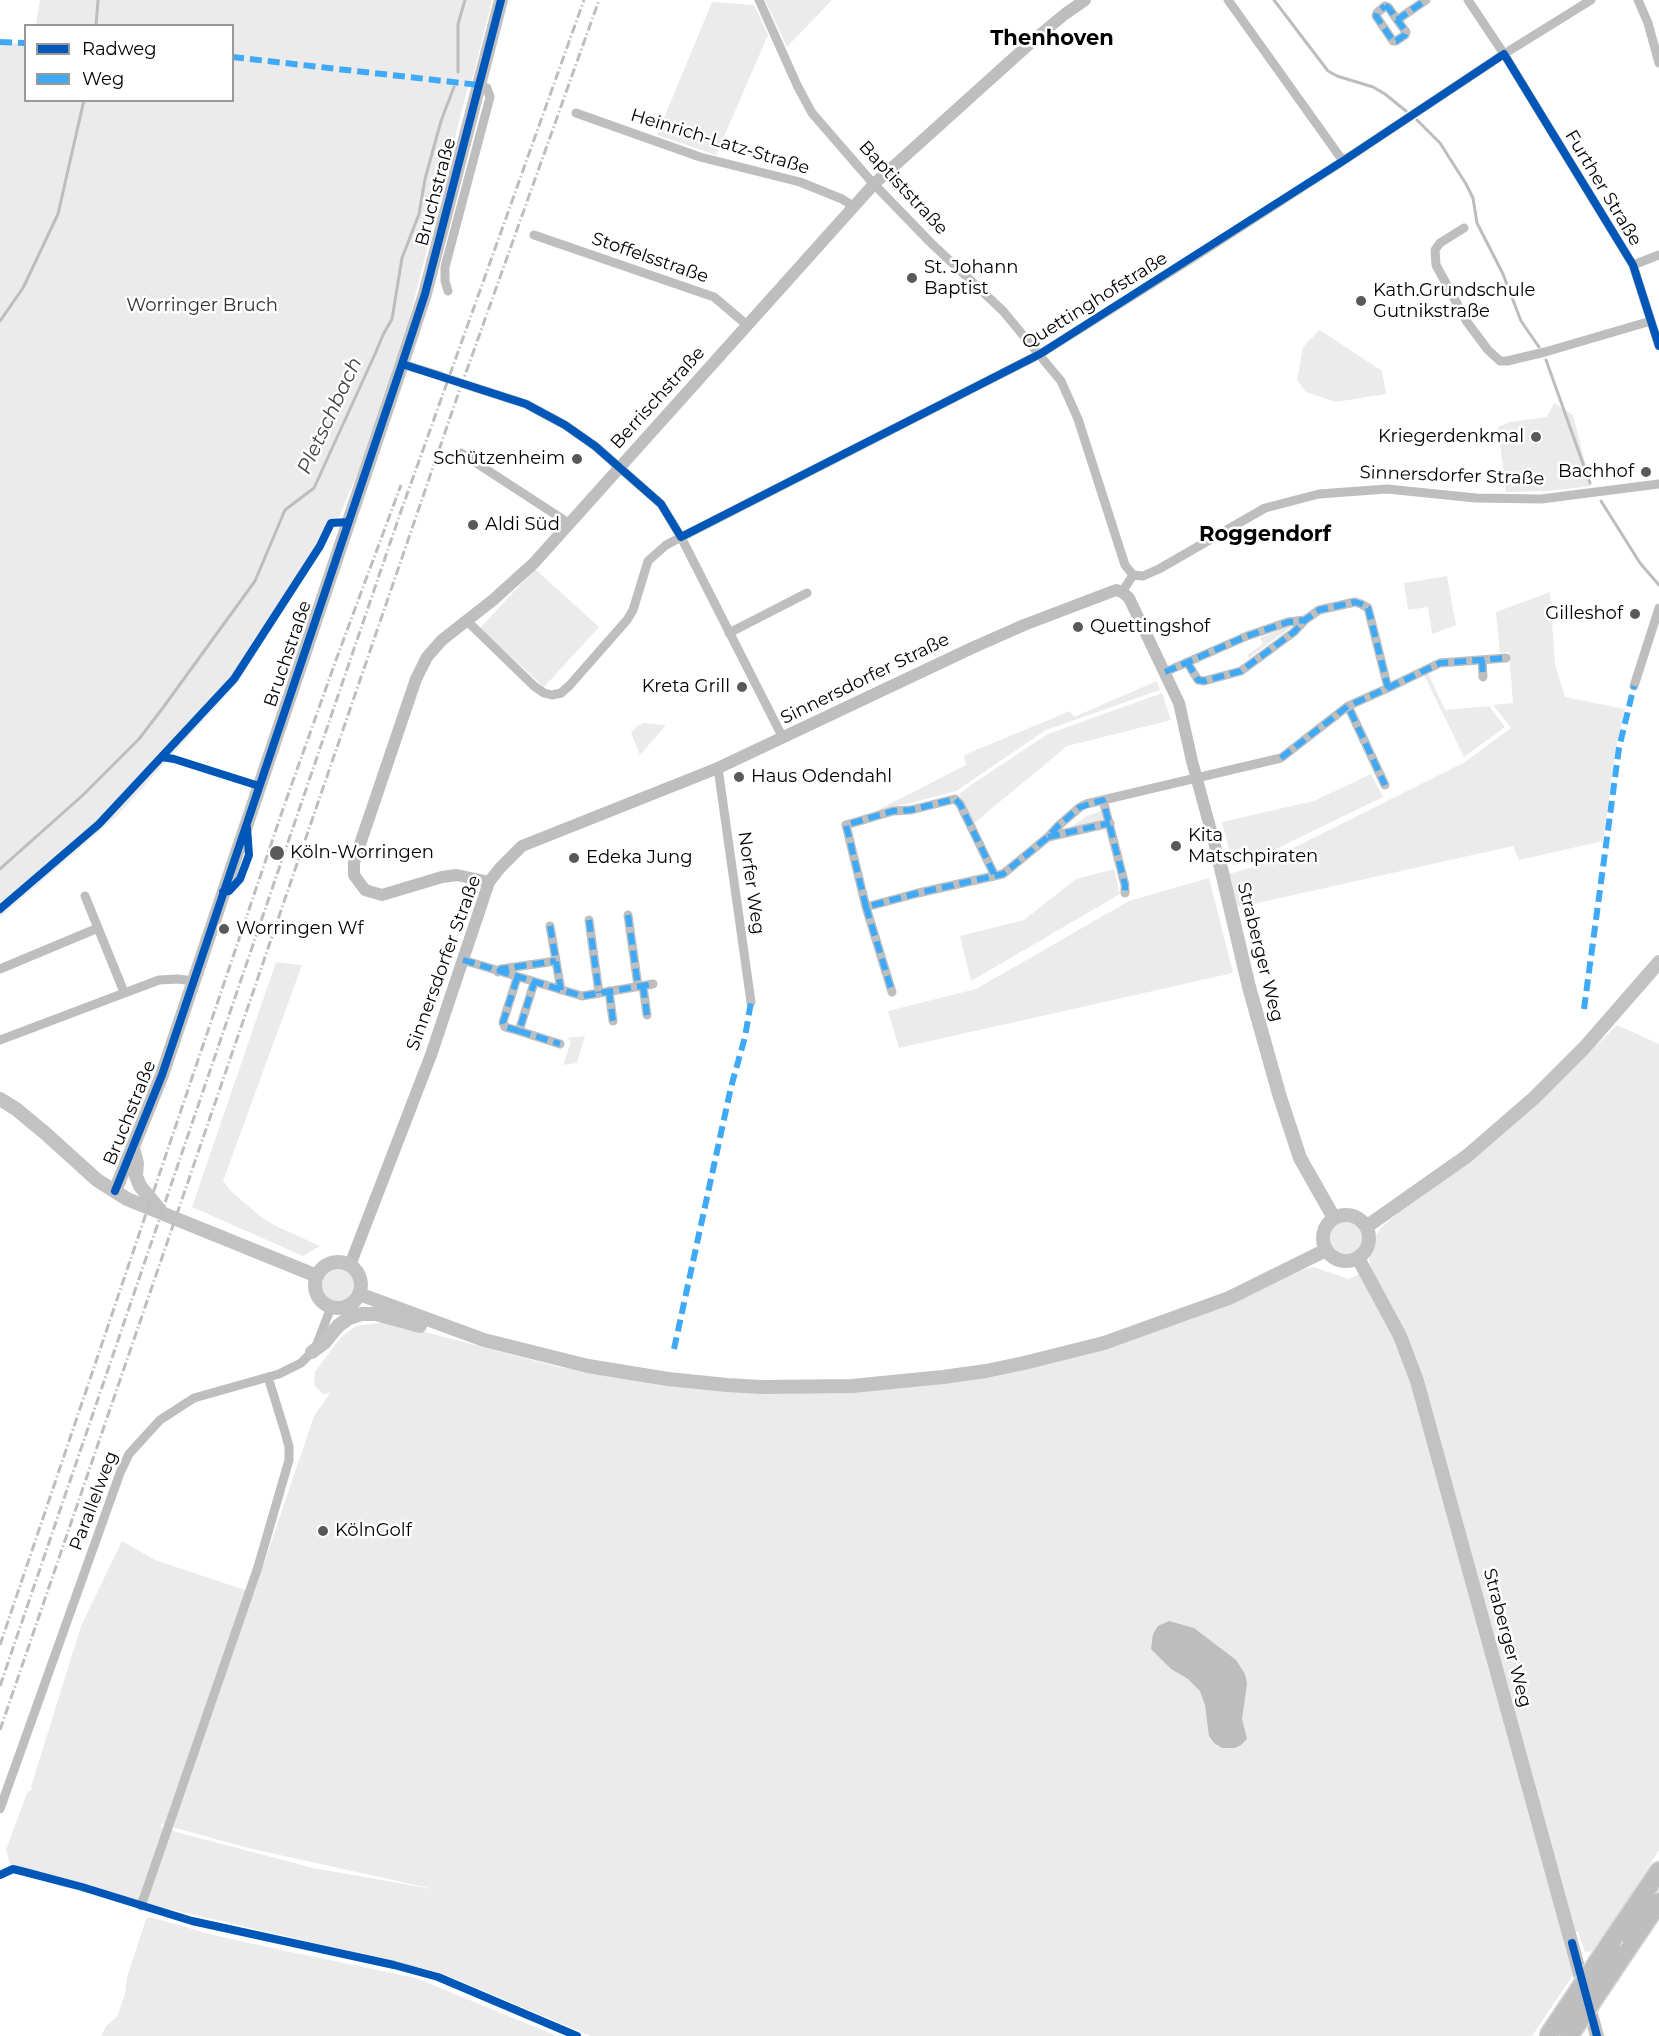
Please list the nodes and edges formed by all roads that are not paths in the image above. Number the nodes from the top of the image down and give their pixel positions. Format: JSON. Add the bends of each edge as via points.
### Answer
{"nodes":[{"id":1,"x":501,"y":0,"type":"edge"},
{"id":2,"x":759,"y":0,"type":"edge"},
{"id":3,"x":1085,"y":0,"type":"edge"},
{"id":4,"x":1228,"y":0,"type":"edge"},
{"id":5,"x":1426,"y":0,"type":"edge"},
{"id":6,"x":1468,"y":0,"type":"edge"},
{"id":7,"x":1591,"y":0,"type":"edge"},
{"id":8,"x":1638,"y":0,"type":"edge"},
{"id":9,"x":1397,"y":20,"type":"dead end"},
{"id":10,"x":1504,"y":54,"type":"junction"},
{"id":11,"x":1659,"y":63,"type":"edge"},
{"id":12,"x":479,"y":85,"type":"junction"},
{"id":13,"x":576,"y":113,"type":"dead end"},
{"id":14,"x":1343,"y":161,"type":"junction"},
{"id":15,"x":874,"y":183,"type":"junction"},
{"id":16,"x":853,"y":206,"type":"junction"},
{"id":17,"x":1464,"y":228,"type":"dead end"},
{"id":18,"x":534,"y":235,"type":"dead end"},
{"id":19,"x":1659,"y":255,"type":"edge"},
{"id":20,"x":1633,"y":265,"type":"junction"},
{"id":21,"x":448,"y":291,"type":"dead end"},
{"id":22,"x":1651,"y":321,"type":"junction"},
{"id":23,"x":747,"y":325,"type":"junction"},
{"id":24,"x":1659,"y":346,"type":"edge"},
{"id":25,"x":1040,"y":354,"type":"junction"},
{"id":26,"x":402,"y":364,"type":"junction"},
{"id":27,"x":438,"y":375,"type":"tunnel mouth"},
{"id":28,"x":472,"y":387,"type":"tunnel mouth"},
{"id":29,"x":462,"y":453,"type":"dead end"},
{"id":30,"x":620,"y":468,"type":"junction"},
{"id":31,"x":1659,"y":484,"type":"edge"},
{"id":32,"x":570,"y":524,"type":"junction"},
{"id":33,"x":681,"y":537,"type":"junction"},
{"id":34,"x":1133,"y":575,"type":"junction"},
{"id":35,"x":1122,"y":592,"type":"junction"},
{"id":36,"x":807,"y":593,"type":"dead end"},
{"id":37,"x":1659,"y":608,"type":"edge"},
{"id":38,"x":1305,"y":620,"type":"junction"},
{"id":39,"x":467,"y":621,"type":"junction"},
{"id":40,"x":729,"y":633,"type":"junction"},
{"id":41,"x":1506,"y":658,"type":"dead end"},
{"id":42,"x":1482,"y":660,"type":"junction"},
{"id":43,"x":1187,"y":662,"type":"junction"},
{"id":44,"x":1165,"y":672,"type":"junction"},
{"id":45,"x":1483,"y":677,"type":"dead end"},
{"id":46,"x":1634,"y":686,"type":"dead end"},
{"id":47,"x":1388,"y":688,"type":"junction"},
{"id":48,"x":1348,"y":706,"type":"junction"},
{"id":49,"x":783,"y":738,"type":"junction"},
{"id":50,"x":718,"y":768,"type":"junction"},
{"id":51,"x":1197,"y":778,"type":"junction"},
{"id":52,"x":1385,"y":785,"type":"dead end"},
{"id":53,"x":1103,"y":800,"type":"junction"},
{"id":54,"x":1110,"y":824,"type":"junction"},
{"id":55,"x":1048,"y":837,"type":"junction"},
{"id":56,"x":1220,"y":864,"type":"joint"},
{"id":57,"x":994,"y":874,"type":"junction"},
{"id":58,"x":489,"y":882,"type":"junction"},
{"id":59,"x":1125,"y":893,"type":"dead end"},
{"id":60,"x":85,"y":896,"type":"dead end"},
{"id":61,"x":866,"y":907,"type":"junction"},
{"id":62,"x":628,"y":915,"type":"dead end"},
{"id":63,"x":589,"y":920,"type":"dead end"},
{"id":64,"x":550,"y":926,"type":"dead end"},
{"id":65,"x":98,"y":928,"type":"junction"},
{"id":66,"x":463,"y":960,"type":"junction"},
{"id":67,"x":556,"y":961,"type":"junction"},
{"id":68,"x":1659,"y":962,"type":"edge"},
{"id":69,"x":0,"y":969,"type":"edge"},
{"id":70,"x":498,"y":972,"type":"junction"},
{"id":71,"x":517,"y":978,"type":"junction"},
{"id":72,"x":193,"y":981,"type":"junction"},
{"id":73,"x":534,"y":983,"type":"junction"},
{"id":74,"x":653,"y":984,"type":"dead end"},
{"id":75,"x":640,"y":986,"type":"junction"},
{"id":76,"x":561,"y":990,"type":"junction"},
{"id":77,"x":609,"y":991,"type":"junction"},
{"id":78,"x":124,"y":992,"type":"junction"},
{"id":79,"x":892,"y":992,"type":"dead end"},
{"id":80,"x":599,"y":993,"type":"junction"},
{"id":81,"x":751,"y":1002,"type":"dead end"},
{"id":82,"x":648,"y":1015,"type":"dead end"},
{"id":83,"x":613,"y":1021,"type":"dead end"},
{"id":84,"x":519,"y":1031,"type":"junction"},
{"id":85,"x":0,"y":1040,"type":"edge"},
{"id":86,"x":560,"y":1044,"type":"dead end"},
{"id":87,"x":0,"y":1099,"type":"edge"},
{"id":88,"x":134,"y":1148,"type":"junction"},
{"id":89,"x":115,"y":1191,"type":"junction"},
{"id":90,"x":164,"y":1215,"type":"junction"},
{"id":91,"x":1334,"y":1218,"type":"junction"},
{"id":92,"x":1366,"y":1227,"type":"junction"},
{"id":93,"x":1326,"y":1250,"type":"junction"},
{"id":94,"x":1358,"y":1258,"type":"junction"},
{"id":95,"x":350,"y":1265,"type":"junction"},
{"id":96,"x":317,"y":1276,"type":"junction"},
{"id":97,"x":359,"y":1294,"type":"junction"},
{"id":98,"x":331,"y":1307,"type":"junction"},
{"id":99,"x":452,"y":1330,"type":"junction"},
{"id":100,"x":312,"y":1352,"type":"junction"},
{"id":101,"x":268,"y":1377,"type":"junction"},
{"id":102,"x":0,"y":1809,"type":"edge"},
{"id":103,"x":1659,"y":1871,"type":"edge"},
{"id":104,"x":1659,"y":1902,"type":"edge"},
{"id":105,"x":141,"y":1906,"type":"dead end"},
{"id":106,"x":1548,"y":2036,"type":"edge"},
{"id":107,"x":1569,"y":2036,"type":"edge"},
{"id":108,"x":1597,"y":2036,"type":"edge"}],
"edges":[{"from":1,"to":12,"type":"main road","name":"Bruchstraße"},
{"from":2,"to":15,"type":"street","name":"Baptiststraße","via":[[804,100]]},
{"from":3,"to":15,"type":"street","name":"Berrischstraße","via":[[1028,45]]},
{"from":4,"to":14,"type":"street"},
{"from":5,"to":9,"type":"street"},
{"from":6,"to":10,"type":"street","name":"Further Straße"},
{"from":7,"to":10,"type":"street","name":"Quettinghofstraße"},
{"from":8,"to":11,"type":"street"},
{"from":10,"to":14,"type":"street","name":"Quettinghofstraße"},
{"from":10,"to":20,"type":"street","name":"Further Straße"},
{"from":12,"to":21,"type":"street","name":"Bruchstraße","via":[[487,88],[490,97],[445,267]]},
{"from":12,"to":26,"type":"main road","name":"Bruchstraße","via":[[425,294]]},
{"from":13,"to":16,"type":"street","name":"Heinrich-Latz-Straße","via":[[700,157],[800,182]]},
{"from":14,"to":25,"type":"street","name":"Quettinghofstraße"},
{"from":15,"to":16,"type":"street","name":"Berrischstraße"},
{"from":15,"to":25,"type":"street","name":"Baptiststraße","via":[[1003,311]]},
{"from":16,"to":23,"type":"street","name":"Berrischstraße"},
{"from":17,"to":22,"type":"street","via":[[1440,243],[1435,250],[1436,265],[1467,322],[1500,361]]},
{"from":18,"to":23,"type":"street","name":"Stoffelsstraße","via":[[714,297]]},
{"from":19,"to":20,"type":"street"},
{"from":20,"to":22,"type":"street","name":"Further Straße"},
{"from":22,"to":24,"type":"street","name":"Further Straße"},
{"from":23,"to":30,"type":"street","name":"Berrischstraße"},
{"from":25,"to":33,"type":"street","name":"Quettinghofstraße"},
{"from":25,"to":34,"type":"street","name":"Baptiststraße","via":[[1070,400],[1125,565]]},
{"from":26,"to":27,"type":"street"},
{"from":26,"to":72,"type":"main road","name":"Bruchstraße"},
{"from":28,"to":30,"type":"street","via":[[544,412]]},
{"from":29,"to":32,"type":"street"},
{"from":30,"to":32,"type":"street","name":"Berrischstraße"},
{"from":30,"to":33,"type":"street","via":[[661,504]]},
{"from":31,"to":34,"type":"street","name":"Sinnersdorfer Straße","via":[[1541,499],[1476,498],[1387,489],[1319,494],[1265,508],[1159,569],[1143,576]]},
{"from":32,"to":39,"type":"street","name":"Berrischstraße","via":[[534,563]]},
{"from":33,"to":39,"type":"street","name":"Quettinghofstraße","via":[[648,561],[627,620],[561,693],[543,693]]},
{"from":33,"to":40,"type":"street"},
{"from":34,"to":35,"type":"street"},
{"from":35,"to":44,"type":"street","name":"Straberger Weg","via":[[1132,604]]},
{"from":35,"to":49,"type":"street","name":"Sinnersdorfer Straße","via":[[1107,592],[1014,630]]},
{"from":36,"to":40,"type":"street"},
{"from":37,"to":46,"type":"street"},
{"from":38,"to":43,"type":"street","via":[[1247,636]]},
{"from":38,"to":43,"type":"street","via":[[1241,671],[1204,681],[1198,680]]},
{"from":38,"to":47,"type":"street","via":[[1319,610],[1355,602],[1368,608]]},
{"from":39,"to":58,"type":"street","name":"Berrischstraße","via":[[442,640],[421,666],[354,870],[365,891],[382,896],[457,875]]},
{"from":40,"to":49,"type":"street"},
{"from":41,"to":42,"type":"street"},
{"from":42,"to":45,"type":"street"},
{"from":42,"to":47,"type":"street","via":[[1440,663]]},
{"from":43,"to":44,"type":"street"},
{"from":44,"to":51,"type":"street","name":"Straberger Weg","via":[[1179,703]]},
{"from":47,"to":48,"type":"street"},
{"from":48,"to":51,"type":"street","via":[[1281,758]]},
{"from":48,"to":52,"type":"street"},
{"from":49,"to":50,"type":"street","name":"Sinnersdorfer Straße"},
{"from":50,"to":58,"type":"street","name":"Sinnersdorfer Straße","via":[[522,846]]},
{"from":50,"to":81,"type":"street","name":"Norfer Weg"},
{"from":51,"to":53,"type":"street"},
{"from":51,"to":56,"type":"street","name":"Straberger Weg"},
{"from":53,"to":54,"type":"street"},
{"from":53,"to":55,"type":"street","via":[[1080,807]]},
{"from":54,"to":55,"type":"street"},
{"from":54,"to":59,"type":"street"},
{"from":55,"to":57,"type":"street","via":[[1004,874]]},
{"from":56,"to":91,"type":"main road","name":"Straberger Weg","via":[[1279,1094],[1300,1158]]},
{"from":57,"to":61,"type":"street"},
{"from":57,"to":61,"type":"street","via":[[955,800],[893,810],[846,825]]},
{"from":58,"to":66,"type":"street","name":"Sinnersdorfer Straße"},
{"from":60,"to":65,"type":"street"},
{"from":61,"to":79,"type":"street"},
{"from":62,"to":75,"type":"street"},
{"from":63,"to":80,"type":"street"},
{"from":64,"to":67,"type":"street"},
{"from":65,"to":69,"type":"street"},
{"from":65,"to":78,"type":"street"},
{"from":66,"to":70,"type":"street"},
{"from":66,"to":95,"type":"street","name":"Sinnersdorfer Straße"},
{"from":67,"to":70,"type":"street"},
{"from":67,"to":76,"type":"street"},
{"from":68,"to":92,"type":"main road","via":[[1585,1047],[1534,1098],[1467,1156]]},
{"from":70,"to":71,"type":"street"},
{"from":71,"to":73,"type":"street"},
{"from":71,"to":84,"type":"street","via":[[503,1022],[505,1027]]},
{"from":72,"to":78,"type":"street","via":[[159,980]]},
{"from":72,"to":88,"type":"main road","name":"Bruchstraße"},
{"from":73,"to":76,"type":"street"},
{"from":73,"to":84,"type":"street"},
{"from":74,"to":75,"type":"street"},
{"from":75,"to":77,"type":"street"},
{"from":75,"to":82,"type":"street"},
{"from":76,"to":80,"type":"street","via":[[582,996]]},
{"from":77,"to":80,"type":"street"},
{"from":77,"to":83,"type":"street"},
{"from":78,"to":85,"type":"street"},
{"from":84,"to":86,"type":"street"},
{"from":87,"to":89,"type":"main road"},
{"from":88,"to":89,"type":"main road","name":"Bruchstraße"},
{"from":88,"to":90,"type":"main road","via":[[140,1186]]},
{"from":89,"to":90,"type":"main road","name":"Bruchstraße"},
{"from":90,"to":96,"type":"main road","name":"Bruchstraße"},
{"from":91,"to":92,"type":"main road","via":[[1355,1217]]},
{"from":91,"to":93,"type":"main road","via":[[1324,1229]]},
{"from":92,"to":94,"type":"main road","via":[[1367,1248]]},
{"from":93,"to":94,"type":"main road","via":[[1340,1261]]},
{"from":93,"to":99,"type":"main road","via":[[1229,1298],[1104,1343],[1005,1367],[900,1382],[761,1387],[668,1379],[521,1351]]},
{"from":94,"to":108,"type":"main road","name":"Straberger Weg","via":[[1400,1336],[1417,1381]]},
{"from":95,"to":96,"type":"main road","via":[[327,1265]]},
{"from":95,"to":97,"type":"main road","via":[[360,1278]]},
{"from":96,"to":98,"type":"main road","via":[[319,1298]]},
{"from":97,"to":98,"type":"main road","via":[[348,1306]]},
{"from":97,"to":99,"type":"main road"},
{"from":98,"to":100,"type":"street","name":"Parallelweg"},
{"from":99,"to":100,"type":"main road","via":[[361,1314],[338,1326]]},
{"from":100,"to":101,"type":"street","name":"Parallelweg","via":[[301,1364]]},
{"from":101,"to":102,"type":"street","name":"Parallelweg","via":[[194,1398],[160,1420],[129,1454]]},
{"from":101,"to":105,"type":"street","via":[[289,1447],[289,1460],[267,1540]]},
{"from":103,"to":106,"type":"highway","bridge":true},
{"from":104,"to":107,"type":"highway","bridge":true}]}
